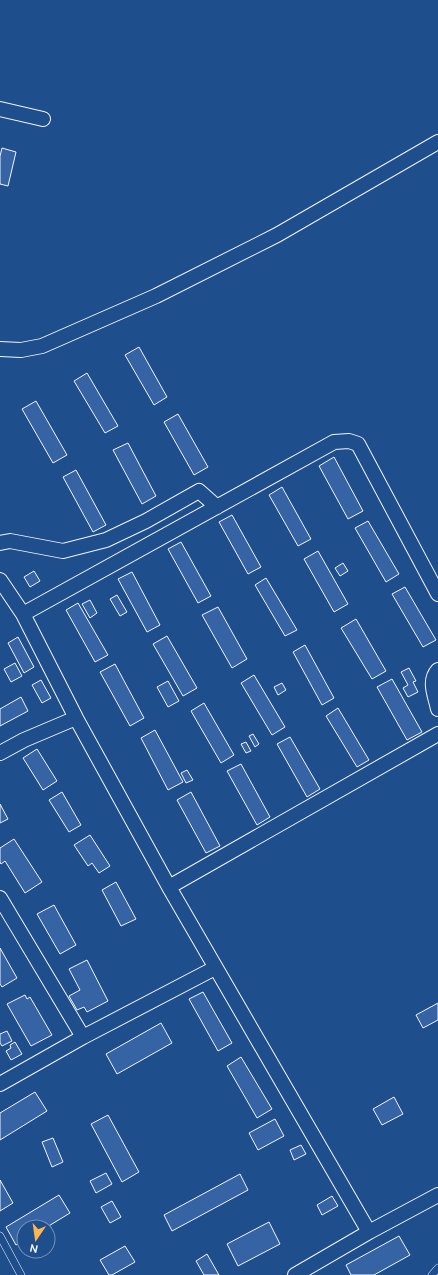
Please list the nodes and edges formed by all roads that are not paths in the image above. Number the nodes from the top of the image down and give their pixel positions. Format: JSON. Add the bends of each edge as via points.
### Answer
{"nodes":[{"id":1,"x":0,"y":109,"type":"edge"},
{"id":2,"x":43,"y":119,"type":"dead end"},
{"id":3,"x":438,"y":142,"type":"edge"},
{"id":4,"x":0,"y":349,"type":"edge"},
{"id":5,"x":217,"y":507,"type":"junction"},
{"id":6,"x":0,"y":543,"type":"edge"},
{"id":7,"x":0,"y":580,"type":"edge"},
{"id":8,"x":438,"y":594,"type":"edge"},
{"id":9,"x":23,"y":614,"type":"junction"},
{"id":10,"x":438,"y":670,"type":"edge"},
{"id":11,"x":438,"y":709,"type":"edge"},
{"id":12,"x":76,"y":718,"type":"junction"},
{"id":13,"x":438,"y":734,"type":"edge"},
{"id":14,"x":0,"y":753,"type":"edge"},
{"id":15,"x":169,"y":887,"type":"junction"},
{"id":16,"x":0,"y":898,"type":"edge"},
{"id":17,"x":215,"y":968,"type":"junction"},
{"id":18,"x":84,"y":1037,"type":"junction"},
{"id":19,"x":0,"y":1084,"type":"edge"},
{"id":20,"x":438,"y":1195,"type":"edge"},
{"id":21,"x":369,"y":1232,"type":"junction"},
{"id":22,"x":0,"y":1236,"type":"edge"},
{"id":23,"x":438,"y":1268,"type":"edge"},
{"id":24,"x":19,"y":1274,"type":"edge"},
{"id":25,"x":295,"y":1275,"type":"edge"},
{"id":26,"x":432,"y":1275,"type":"edge"}],
"edges":[{"from":1,"to":2,"type":"street"},
{"from":3,"to":4,"type":"street","via":[[277,235],[156,296],[42,346],[21,350]]},
{"from":5,"to":6,"type":"street","via":[[199,491],[106,540],[62,551],[10,541]]},
{"from":5,"to":8,"type":"street","via":[[334,442],[349,441],[358,444]]},
{"from":5,"to":9,"type":"street"},
{"from":7,"to":9,"type":"street"},
{"from":9,"to":12,"type":"street"},
{"from":10,"to":11,"type":"street","via":[[432,684]]},
{"from":12,"to":14,"type":"street"},
{"from":12,"to":15,"type":"street"},
{"from":13,"to":15,"type":"street"},
{"from":15,"to":17,"type":"street"},
{"from":16,"to":18,"type":"street"},
{"from":17,"to":18,"type":"street"},
{"from":17,"to":21,"type":"street"},
{"from":18,"to":19,"type":"street"},
{"from":20,"to":21,"type":"street"},
{"from":21,"to":25,"type":"street"},
{"from":22,"to":24,"type":"lane"},
{"from":23,"to":26,"type":"lane"}]}
